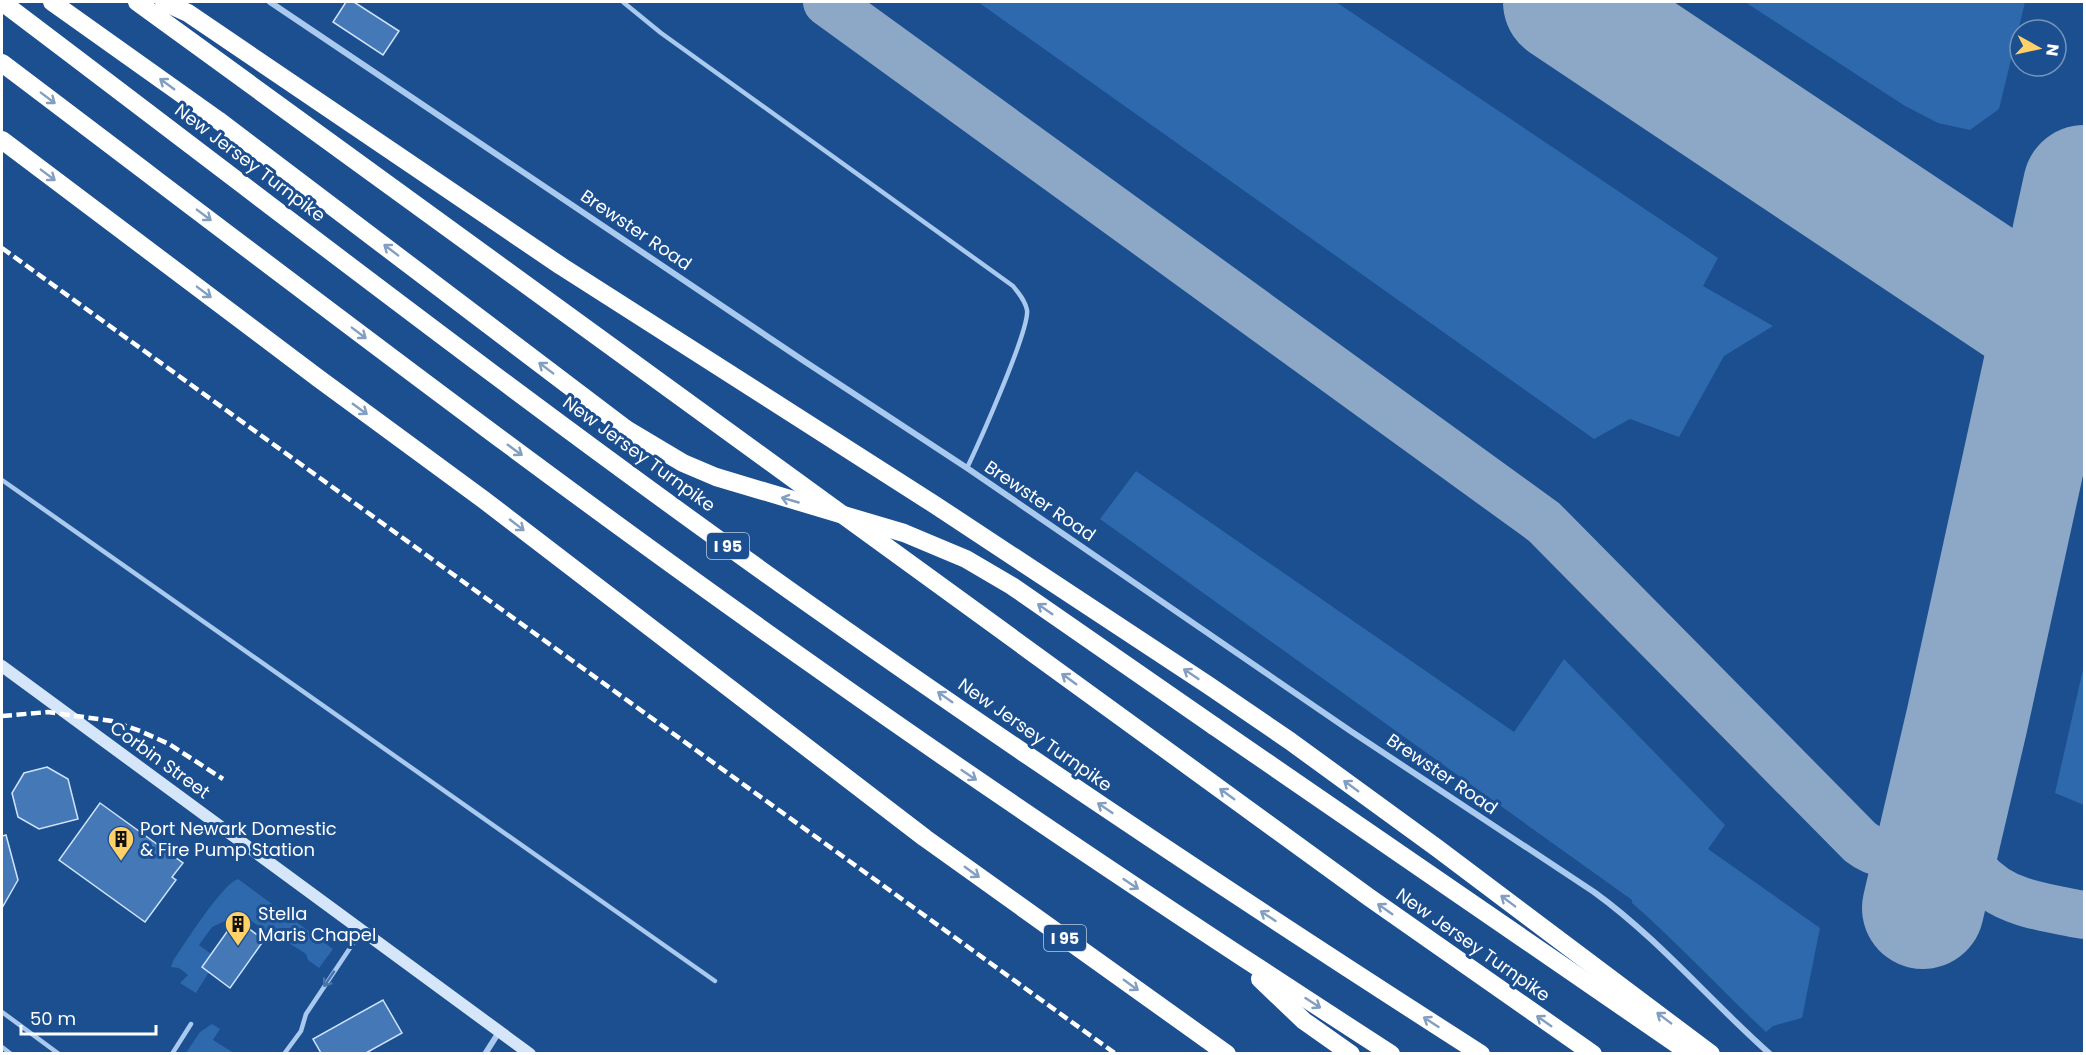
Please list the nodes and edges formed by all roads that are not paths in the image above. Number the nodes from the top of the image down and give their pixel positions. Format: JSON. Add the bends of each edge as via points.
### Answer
{"nodes":[{"id":1,"x":2,"y":2,"type":"edge"},
{"id":2,"x":52,"y":2,"type":"edge"},
{"id":3,"x":136,"y":2,"type":"edge"},
{"id":4,"x":164,"y":2,"type":"edge"},
{"id":5,"x":270,"y":2,"type":"edge"},
{"id":6,"x":623,"y":2,"type":"edge"},
{"id":7,"x":2,"y":63,"type":"edge"},
{"id":8,"x":2,"y":140,"type":"edge"},
{"id":9,"x":967,"y":468,"type":"junction"},
{"id":10,"x":2,"y":480,"type":"edge"},
{"id":11,"x":8,"y":672,"type":"edge"},
{"id":12,"x":362,"y":930,"type":"junction"},
{"id":13,"x":1229,"y":949,"type":"junction"},
{"id":14,"x":715,"y":981,"type":"dead end"},
{"id":15,"x":2,"y":1012,"type":"edge"},
{"id":16,"x":191,"y":1024,"type":"dead end"},
{"id":17,"x":499,"y":1032,"type":"junction"},
{"id":18,"x":1205,"y":1038,"type":"junction"},
{"id":19,"x":2,"y":1047,"type":"edge"},
{"id":20,"x":11,"y":1053,"type":"edge"},
{"id":21,"x":58,"y":1053,"type":"edge"},
{"id":22,"x":172,"y":1053,"type":"edge"},
{"id":23,"x":284,"y":1053,"type":"edge"},
{"id":24,"x":485,"y":1053,"type":"edge"},
{"id":25,"x":530,"y":1053,"type":"edge"},
{"id":26,"x":1219,"y":1053,"type":"edge"},
{"id":27,"x":1227,"y":1053,"type":"edge"},
{"id":28,"x":1351,"y":1053,"type":"edge"},
{"id":29,"x":1391,"y":1053,"type":"edge"},
{"id":30,"x":1480,"y":1053,"type":"edge"},
{"id":31,"x":1593,"y":1053,"type":"edge"},
{"id":32,"x":1691,"y":1053,"type":"edge"},
{"id":33,"x":1711,"y":1053,"type":"edge"},
{"id":34,"x":1770,"y":1053,"type":"edge"}],
"edges":[{"from":30,"to":1,"type":"highway","name":"New Jersey Turnpike","number":"I 95","one_way":true,"via":[[1127,823],[807,603],[514,389]]},
{"from":32,"to":2,"type":"highway","one_way":true,"bridge":true,"via":[[1012,586],[966,559],[898,531],[721,479],[683,463],[626,429],[227,127]]},
{"from":31,"to":3,"type":"highway","name":"New Jersey Turnpike","one_way":true,"via":[[1370,898]]},
{"from":33,"to":4,"type":"highway","one_way":true,"via":[[1428,841],[1208,685],[638,316],[188,13]]},
{"from":5,"to":9,"type":"street","name":"Brewster Road"},
{"from":6,"to":9,"type":"lane","via":[[660,33],[1013,286],[1024,300],[1028,312],[1023,333]]},
{"from":7,"to":13,"type":"highway","number":"I 95","one_way":true,"via":[[643,544],[954,765]]},
{"from":8,"to":18,"type":"highway","number":"I 95","one_way":true,"via":[[484,500],[925,838]]},
{"from":9,"to":34,"type":"street","name":"Brewster Road","via":[[1621,912]]},
{"from":10,"to":14,"type":"lane"},
{"from":11,"to":12,"type":"main road","name":"Corbin Street"},
{"from":12,"to":17,"type":"main road","name":"Corbin Street"},
{"from":12,"to":23,"type":"lane","one_way":true},
{"from":13,"to":28,"type":"highway","via":[[1304,1021]]},
{"from":13,"to":29,"type":"highway","number":"I 95","one_way":true},
{"from":15,"to":21,"type":"lane"},
{"from":16,"to":22,"type":"lane"},
{"from":17,"to":24,"type":"street"},
{"from":17,"to":25,"type":"main road","name":"Corbin Street"},
{"from":18,"to":26,"type":"highway"},
{"from":18,"to":27,"type":"highway","number":"I 95"},
{"from":19,"to":20,"type":"lane"}]}
